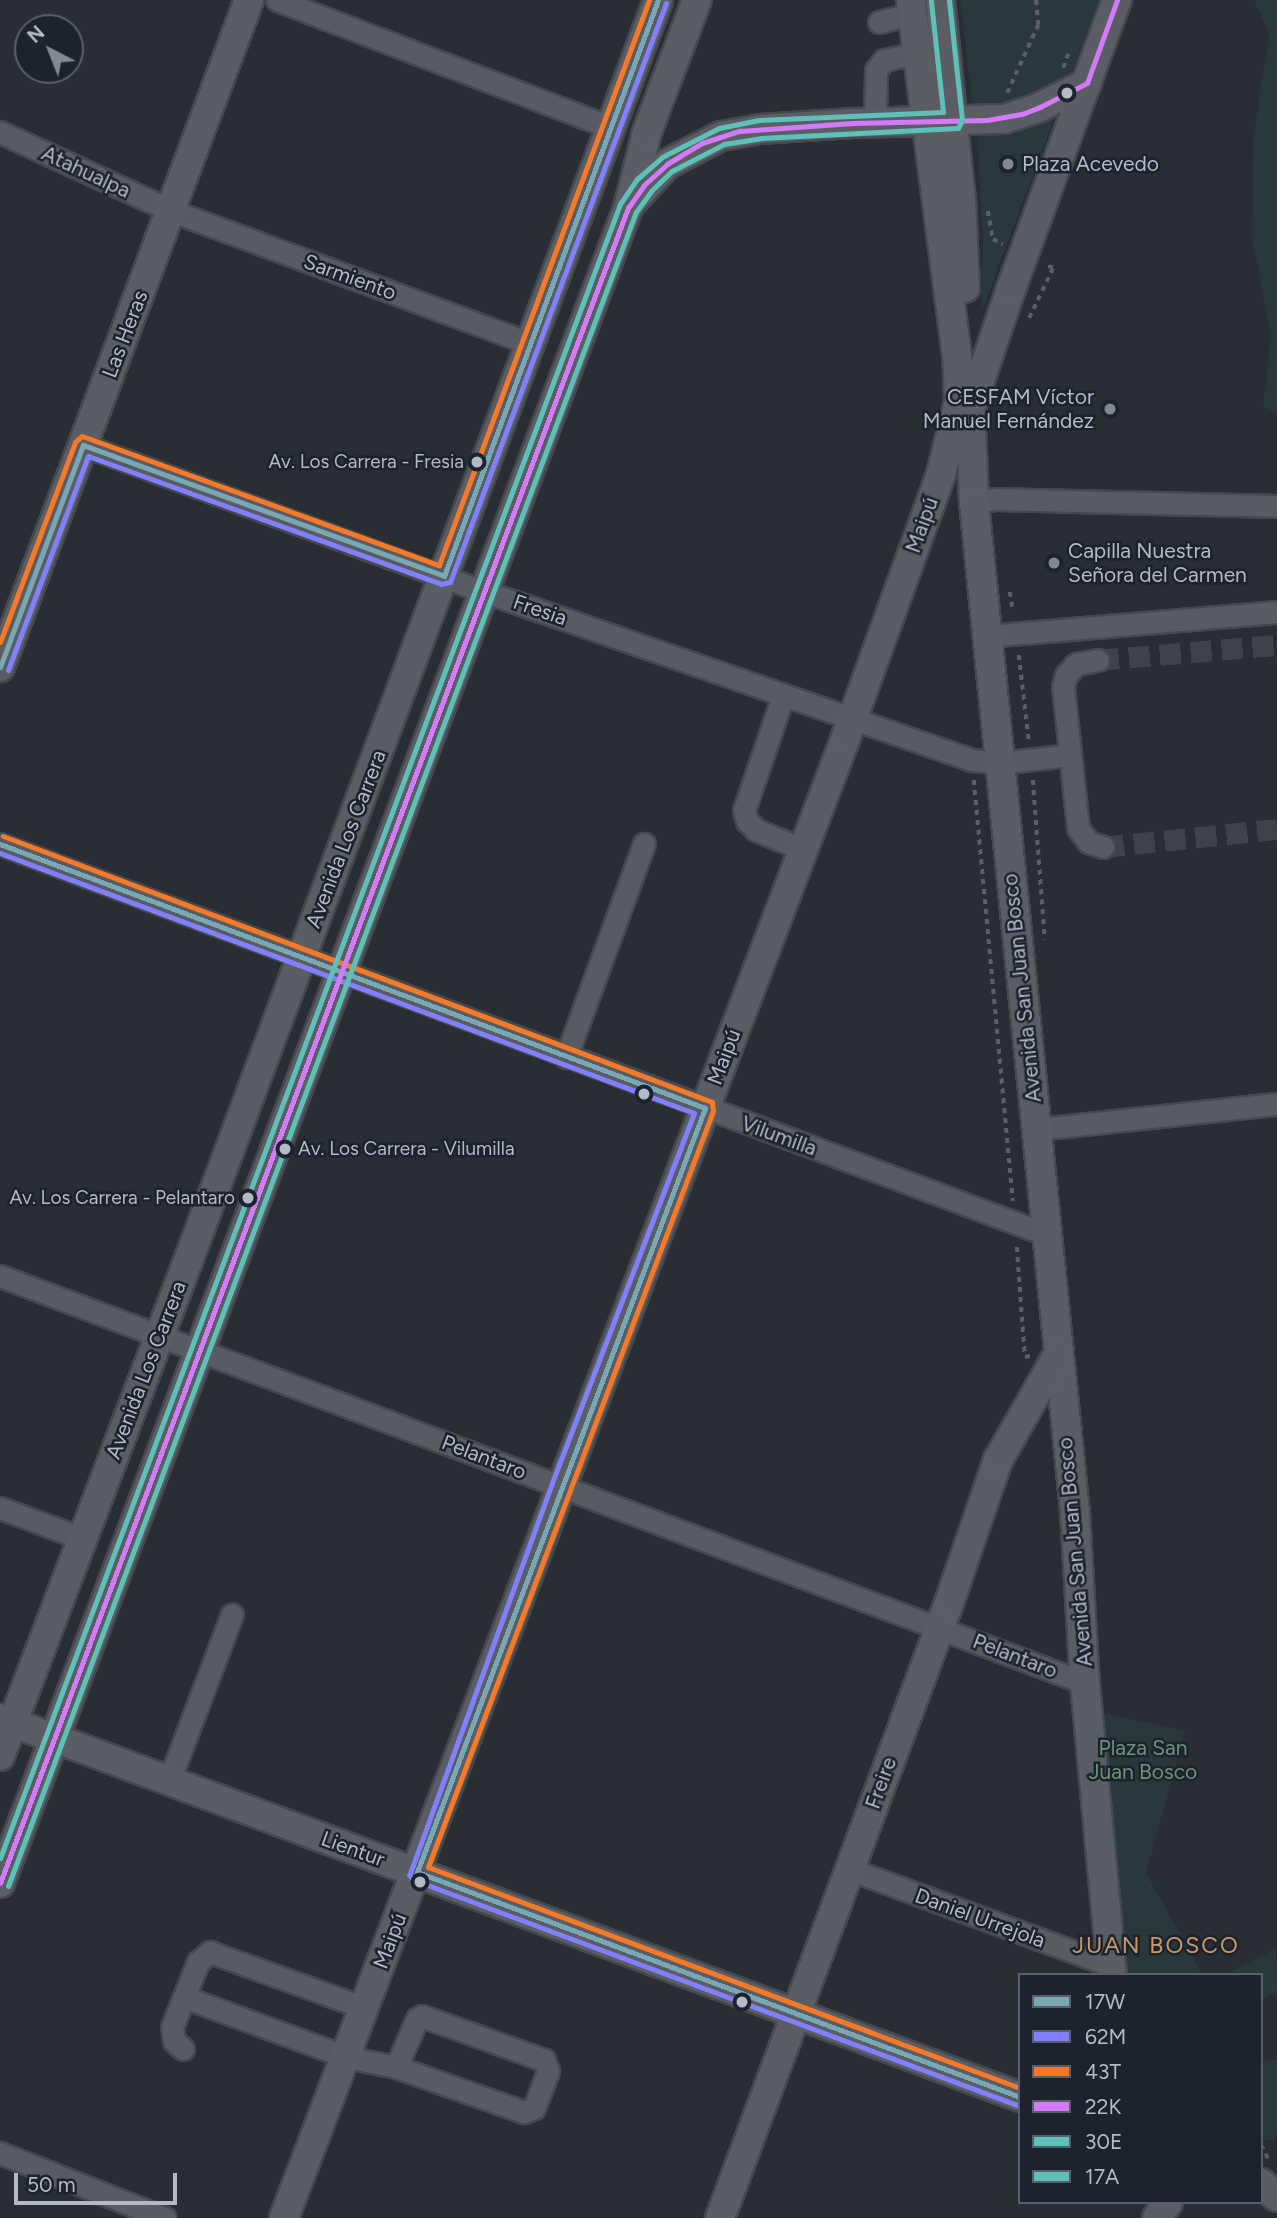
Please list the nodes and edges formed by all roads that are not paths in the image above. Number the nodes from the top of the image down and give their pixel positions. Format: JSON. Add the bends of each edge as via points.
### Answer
{"nodes":[{"id":1,"x":249,"y":0,"type":"edge"},
{"id":2,"x":277,"y":0,"type":"edge"},
{"id":3,"x":658,"y":0,"type":"edge"},
{"id":4,"x":697,"y":0,"type":"edge"},
{"id":5,"x":714,"y":0,"type":"edge"},
{"id":6,"x":940,"y":0,"type":"edge"},
{"id":7,"x":1117,"y":0,"type":"edge"},
{"id":8,"x":912,"y":7,"type":"edge"},
{"id":9,"x":879,"y":22,"type":"dead end"},
{"id":10,"x":917,"y":53,"type":"junction"},
{"id":11,"x":1087,"y":83,"type":"junction"},
{"id":12,"x":925,"y":121,"type":"junction"},
{"id":13,"x":953,"y":121,"type":"junction"},
{"id":14,"x":875,"y":122,"type":"junction"},
{"id":15,"x":609,"y":127,"type":"junction"},
{"id":16,"x":0,"y":132,"type":"edge"},
{"id":17,"x":644,"y":185,"type":"junction"},
{"id":18,"x":628,"y":208,"type":"junction"},
{"id":19,"x":172,"y":211,"type":"junction"},
{"id":20,"x":528,"y":343,"type":"junction"},
{"id":21,"x":964,"y":406,"type":"junction"},
{"id":22,"x":83,"y":445,"type":"junction"},
{"id":23,"x":974,"y":502,"type":"junction"},
{"id":24,"x":1277,"y":506,"type":"edge"},
{"id":25,"x":925,"y":518,"type":"junction"},
{"id":26,"x":444,"y":576,"type":"junction"},
{"id":27,"x":483,"y":591,"type":"junction"},
{"id":28,"x":1277,"y":612,"type":"edge"},
{"id":29,"x":986,"y":636,"type":"junction"},
{"id":30,"x":1098,"y":660,"type":"tunnel mouth"},
{"id":31,"x":0,"y":667,"type":"edge"},
{"id":32,"x":783,"y":696,"type":"junction"},
{"id":33,"x":851,"y":720,"type":"junction"},
{"id":34,"x":1070,"y":755,"type":"junction"},
{"id":35,"x":986,"y":762,"type":"junction"},
{"id":36,"x":0,"y":844,"type":"edge"},
{"id":37,"x":644,"y":844,"type":"dead end"},
{"id":38,"x":1103,"y":847,"type":"tunnel mouth"},
{"id":39,"x":803,"y":849,"type":"junction"},
{"id":40,"x":301,"y":958,"type":"junction"},
{"id":41,"x":341,"y":973,"type":"junction"},
{"id":42,"x":566,"y":1057,"type":"junction"},
{"id":43,"x":1277,"y":1104,"type":"edge"},
{"id":44,"x":705,"y":1108,"type":"junction"},
{"id":45,"x":1038,"y":1129,"type":"junction"},
{"id":46,"x":1048,"y":1235,"type":"junction"},
{"id":47,"x":0,"y":1276,"type":"edge"},
{"id":48,"x":159,"y":1335,"type":"junction"},
{"id":49,"x":201,"y":1351,"type":"junction"},
{"id":50,"x":1058,"y":1355,"type":"junction"},
{"id":51,"x":560,"y":1486,"type":"junction"},
{"id":52,"x":0,"y":1508,"type":"edge"},
{"id":53,"x":81,"y":1538,"type":"junction"},
{"id":54,"x":232,"y":1614,"type":"dead end"},
{"id":55,"x":938,"y":1628,"type":"junction"},
{"id":56,"x":1085,"y":1683,"type":"junction"},
{"id":57,"x":6,"y":1720,"type":"edge"},
{"id":58,"x":54,"y":1738,"type":"junction"},
{"id":59,"x":0,"y":1756,"type":"edge"},
{"id":60,"x":169,"y":1781,"type":"junction"},
{"id":61,"x":849,"y":1869,"type":"junction"},
{"id":62,"x":416,"y":1872,"type":"junction"},
{"id":63,"x":0,"y":1883,"type":"edge"},
{"id":64,"x":1112,"y":1970,"type":"edge"},
{"id":65,"x":184,"y":1997,"type":"junction"},
{"id":66,"x":365,"y":2008,"type":"junction"},
{"id":67,"x":797,"y":2013,"type":"junction"},
{"id":68,"x":183,"y":2049,"type":"dead end"},
{"id":69,"x":346,"y":2057,"type":"junction"},
{"id":70,"x":396,"y":2067,"type":"junction"},
{"id":71,"x":1018,"y":2096,"type":"edge"},
{"id":72,"x":0,"y":2153,"type":"edge"},
{"id":73,"x":1263,"y":2185,"type":"edge"},
{"id":74,"x":1277,"y":2197,"type":"edge"},
{"id":75,"x":165,"y":2218,"type":"edge"},
{"id":76,"x":285,"y":2218,"type":"edge"},
{"id":77,"x":720,"y":2218,"type":"edge"}],
"edges":[{"from":1,"to":19,"type":"main road","name":"Las Heras"},
{"from":2,"to":15,"type":"street"},
{"from":3,"to":15,"type":"main road","name":"Avenida Los Carrera"},
{"from":4,"to":18,"type":"main road","name":"Avenida Los Carrera","via":[[647,132]]},
{"from":5,"to":17,"type":"main road"},
{"from":6,"to":13,"type":"main road","name":"Avenida San Juan Bosco"},
{"from":7,"to":11,"type":"main road","name":"Maipú"},
{"from":8,"to":9,"type":"street"},
{"from":8,"to":10,"type":"main road","name":"Avenida San Juan Bosco"},
{"from":10,"to":12,"type":"main road","name":"Avenida San Juan Bosco"},
{"from":10,"to":14,"type":"street","via":[[884,60],[876,70]]},
{"from":11,"to":13,"type":"main road","via":[[1022,114]]},
{"from":11,"to":21,"type":"main road","name":"Maipú"},
{"from":12,"to":13,"type":"main road"},
{"from":12,"to":14,"type":"main road"},
{"from":12,"to":21,"type":"main road","name":"Avenida San Juan Bosco"},
{"from":13,"to":21,"type":"main road","name":"Avenida San Juan Bosco","via":[[961,200]]},
{"from":14,"to":17,"type":"main road","via":[[721,136],[684,153]]},
{"from":15,"to":20,"type":"main road","name":"Avenida Los Carrera"},
{"from":16,"to":19,"type":"street","name":"Atahualpa"},
{"from":17,"to":18,"type":"main road"},
{"from":18,"to":27,"type":"main road","name":"Avenida Los Carrera"},
{"from":19,"to":20,"type":"street","name":"Sarmiento"},
{"from":19,"to":22,"type":"main road","name":"Las Heras"},
{"from":20,"to":26,"type":"main road","name":"Avenida Los Carrera"},
{"from":21,"to":23,"type":"main road","name":"Avenida San Juan Bosco"},
{"from":21,"to":25,"type":"main road","name":"Maipú"},
{"from":22,"to":26,"type":"street","name":"Fresia"},
{"from":22,"to":31,"type":"main road","name":"Las Heras"},
{"from":23,"to":24,"type":"street"},
{"from":23,"to":25,"type":"main road","via":[[944,507]]},
{"from":23,"to":29,"type":"main road","name":"Avenida San Juan Bosco"},
{"from":25,"to":33,"type":"main road","name":"Maipú"},
{"from":26,"to":27,"type":"street","name":"Fresia"},
{"from":26,"to":40,"type":"main road","name":"Avenida Los Carrera"},
{"from":27,"to":32,"type":"street","name":"Fresia"},
{"from":27,"to":41,"type":"main road","name":"Avenida Los Carrera"},
{"from":28,"to":29,"type":"street"},
{"from":29,"to":35,"type":"main road","name":"Avenida San Juan Bosco"},
{"from":30,"to":34,"type":"street","via":[[1076,664],[1064,681]]},
{"from":32,"to":33,"type":"street","name":"Fresia"},
{"from":32,"to":39,"type":"street","via":[[744,816],[756,830]]},
{"from":33,"to":35,"type":"street","name":"Fresia"},
{"from":33,"to":39,"type":"main road","name":"Maipú"},
{"from":34,"to":35,"type":"street"},
{"from":34,"to":38,"type":"street","via":[[1077,828],[1088,842]]},
{"from":35,"to":45,"type":"main road","name":"Avenida San Juan Bosco"},
{"from":36,"to":40,"type":"street","name":"Vilumilla"},
{"from":37,"to":42,"type":"street"},
{"from":39,"to":44,"type":"main road","name":"Maipú"},
{"from":40,"to":41,"type":"street","name":"Vilumilla"},
{"from":40,"to":48,"type":"main road","name":"Avenida Los Carrera"},
{"from":41,"to":42,"type":"street","name":"Vilumilla"},
{"from":41,"to":49,"type":"main road","name":"Avenida Los Carrera"},
{"from":42,"to":44,"type":"street","name":"Vilumilla"},
{"from":43,"to":45,"type":"street"},
{"from":44,"to":46,"type":"street","name":"Vilumilla"},
{"from":44,"to":51,"type":"main road","name":"Maipú"},
{"from":45,"to":46,"type":"main road","name":"Avenida San Juan Bosco"},
{"from":46,"to":50,"type":"main road","name":"Avenida San Juan Bosco"},
{"from":47,"to":48,"type":"street","name":"Pelantaro"},
{"from":48,"to":49,"type":"street","name":"Pelantaro"},
{"from":48,"to":53,"type":"main road","name":"Avenida Los Carrera"},
{"from":49,"to":51,"type":"street","name":"Pelantaro"},
{"from":49,"to":58,"type":"main road","name":"Avenida Los Carrera"},
{"from":50,"to":55,"type":"main road","name":"Freire","via":[[998,1460]]},
{"from":50,"to":56,"type":"main road","name":"Avenida San Juan Bosco","via":[[1075,1512]]},
{"from":51,"to":55,"type":"street","name":"Pelantaro"},
{"from":51,"to":62,"type":"main road","name":"Maipú"},
{"from":52,"to":53,"type":"street"},
{"from":53,"to":57,"type":"main road","name":"Avenida Los Carrera"},
{"from":54,"to":60,"type":"street"},
{"from":55,"to":56,"type":"street","name":"Pelantaro"},
{"from":55,"to":61,"type":"main road","name":"Freire"},
{"from":56,"to":64,"type":"main road","name":"Avenida San Juan Bosco"},
{"from":57,"to":58,"type":"main road","name":"Lientur"},
{"from":57,"to":59,"type":"main road","name":"Avenida Los Carrera"},
{"from":58,"to":60,"type":"main road","name":"Lientur"},
{"from":58,"to":63,"type":"main road","name":"Avenida Los Carrera"},
{"from":60,"to":62,"type":"main road","name":"Lientur"},
{"from":61,"to":64,"type":"street","name":"Daniel Urrejola"},
{"from":61,"to":67,"type":"main road","name":"Freire"},
{"from":62,"to":66,"type":"main road","name":"Maipú"},
{"from":62,"to":67,"type":"main road","name":"Lientur"},
{"from":65,"to":66,"type":"street","via":[[201,1957],[210,1952]]},
{"from":65,"to":68,"type":"street","via":[[172,2032]]},
{"from":65,"to":69,"type":"street"},
{"from":66,"to":69,"type":"main road","name":"Maipú"},
{"from":67,"to":71,"type":"main road","name":"Lientur"},
{"from":67,"to":77,"type":"main road","name":"Freire"},
{"from":69,"to":70,"type":"street"},
{"from":69,"to":76,"type":"main road","name":"Maipú"},
{"from":70,"to":70,"type":"street","via":[[524,2112],[534,2108],[548,2071],[544,2060],[422,2016]]},
{"from":72,"to":75,"type":"street"},
{"from":73,"to":74,"type":"main road"}]}
